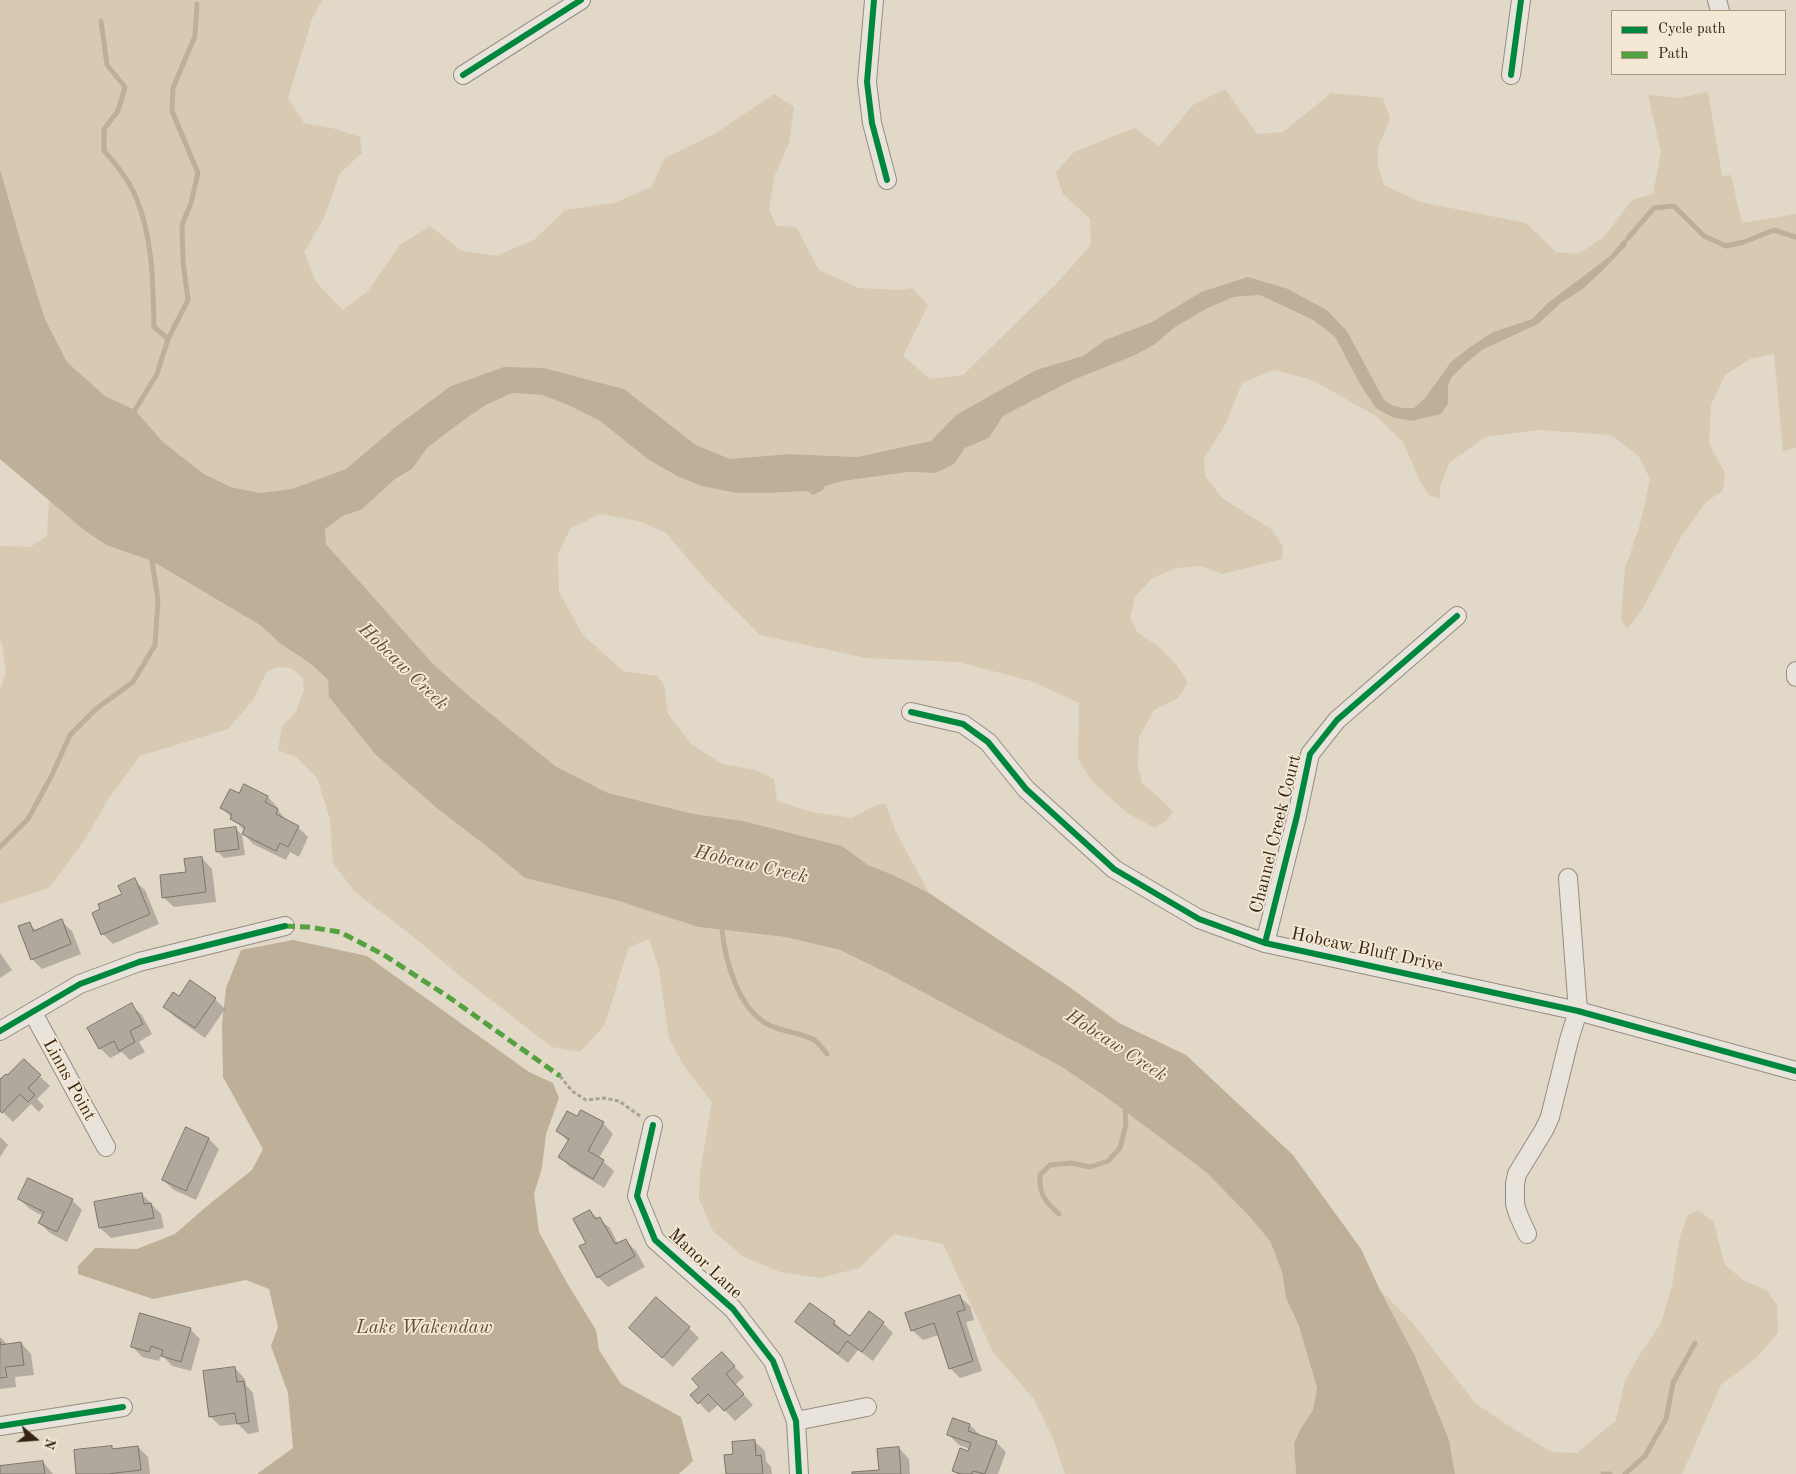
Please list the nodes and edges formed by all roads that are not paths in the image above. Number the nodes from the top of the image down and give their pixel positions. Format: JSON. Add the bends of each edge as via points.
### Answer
{"nodes":[{"id":1,"x":581,"y":0,"type":"edge"},
{"id":2,"x":874,"y":0,"type":"edge"},
{"id":3,"x":1521,"y":0,"type":"edge"},
{"id":4,"x":464,"y":75,"type":"dead end"},
{"id":5,"x":1511,"y":76,"type":"dead end"},
{"id":6,"x":888,"y":180,"type":"dead end"},
{"id":7,"x":1457,"y":616,"type":"dead end"},
{"id":8,"x":1796,"y":671,"type":"edge"},
{"id":9,"x":1796,"y":677,"type":"edge"},
{"id":10,"x":911,"y":712,"type":"dead end"},
{"id":11,"x":1568,"y":878,"type":"dead end"},
{"id":12,"x":285,"y":926,"type":"dead end"},
{"id":13,"x":1264,"y":943,"type":"junction"},
{"id":14,"x":1578,"y":1011,"type":"junction"},
{"id":15,"x":33,"y":1013,"type":"junction"},
{"id":16,"x":0,"y":1031,"type":"edge"},
{"id":17,"x":1796,"y":1071,"type":"edge"},
{"id":18,"x":653,"y":1125,"type":"road end"},
{"id":19,"x":106,"y":1147,"type":"dead end"},
{"id":20,"x":1526,"y":1234,"type":"dead end"},
{"id":21,"x":867,"y":1406,"type":"dead end"},
{"id":22,"x":123,"y":1407,"type":"dead end"},
{"id":23,"x":796,"y":1421,"type":"junction"},
{"id":24,"x":0,"y":1426,"type":"edge"},
{"id":25,"x":799,"y":1474,"type":"edge"}],
"edges":[{"from":1,"to":4,"type":"street"},
{"from":2,"to":6,"type":"street","via":[[867,82],[872,123]]},
{"from":3,"to":5,"type":"street"},
{"from":7,"to":13,"type":"street","name":"Channel Creek Court","via":[[1337,720],[1310,754]]},
{"from":8,"to":9,"type":"street"},
{"from":10,"to":13,"type":"street","name":"Hobcaw Bluff Drive","via":[[963,724],[988,742],[1026,789],[1114,869],[1199,919]]},
{"from":11,"to":14,"type":"street"},
{"from":12,"to":15,"type":"street","via":[[139,962],[80,984]]},
{"from":13,"to":14,"type":"street","name":"Hobcaw Bluff Drive"},
{"from":14,"to":17,"type":"street","name":"Hobcaw Bluff Drive"},
{"from":14,"to":20,"type":"street","via":[[1550,1117],[1515,1184],[1515,1204]]},
{"from":15,"to":16,"type":"street"},
{"from":15,"to":19,"type":"street","name":"Linns Point"},
{"from":18,"to":23,"type":"street","name":"Manor Lane","via":[[637,1196],[655,1240],[733,1309],[773,1361]]},
{"from":21,"to":23,"type":"street"},
{"from":22,"to":24,"type":"street"},
{"from":23,"to":25,"type":"street","name":"Manor Lane"}]}
